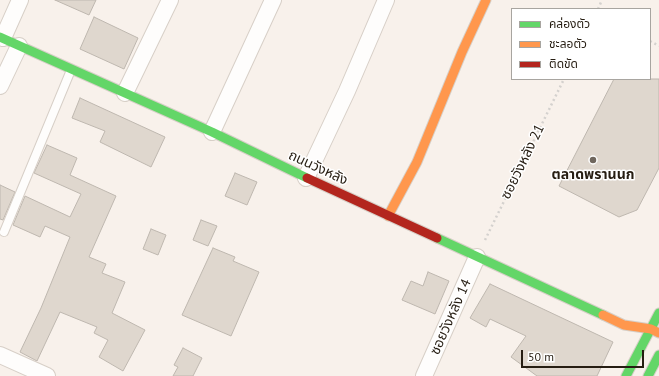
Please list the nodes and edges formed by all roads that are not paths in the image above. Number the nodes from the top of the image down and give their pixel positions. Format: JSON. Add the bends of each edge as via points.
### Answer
{"nodes":[{"id":1,"x":20,"y":0,"type":"edge"},
{"id":2,"x":170,"y":0,"type":"edge"},
{"id":3,"x":272,"y":0,"type":"edge"},
{"id":4,"x":386,"y":0,"type":"edge"},
{"id":5,"x":486,"y":0,"type":"edge"},
{"id":6,"x":1,"y":37,"type":"edge"},
{"id":7,"x":19,"y":46,"type":"junction"},
{"id":8,"x":72,"y":69,"type":"junction"},
{"id":9,"x":0,"y":86,"type":"edge"},
{"id":10,"x":126,"y":94,"type":"junction"},
{"id":11,"x":212,"y":132,"type":"junction"},
{"id":12,"x":306,"y":178,"type":"junction"},
{"id":13,"x":388,"y":216,"type":"junction"},
{"id":14,"x":4,"y":232,"type":"dead end"},
{"id":15,"x":480,"y":251,"type":"junction"},
{"id":16,"x":659,"y":312,"type":"edge"},
{"id":17,"x":624,"y":325,"type":"junction"},
{"id":18,"x":655,"y":331,"type":"edge"},
{"id":19,"x":648,"y":351,"type":"edge"},
{"id":20,"x":0,"y":355,"type":"edge"},
{"id":21,"x":47,"y":376,"type":"edge"},
{"id":22,"x":424,"y":376,"type":"edge"},
{"id":23,"x":626,"y":376,"type":"edge"},
{"id":24,"x":648,"y":376,"type":"edge"}],
"edges":[{"from":1,"to":6,"type":"street"},
{"from":2,"to":10,"type":"street"},
{"from":3,"to":11,"type":"street"},
{"from":4,"to":12,"type":"street"},
{"from":5,"to":13,"type":"main road","via":[[417,162]]},
{"from":6,"to":7,"type":"main road","name":"ถนนวังหลัง"},
{"from":7,"to":8,"type":"main road","name":"ถนนวังหลัง"},
{"from":7,"to":9,"type":"street"},
{"from":8,"to":10,"type":"main road","name":"ถนนวังหลัง"},
{"from":8,"to":14,"type":"lane"},
{"from":10,"to":11,"type":"main road","name":"ถนนวังหลัง"},
{"from":11,"to":12,"type":"main road","name":"ถนนวังหลัง"},
{"from":12,"to":13,"type":"main road","name":"ถนนวังหลัง"},
{"from":13,"to":15,"type":"main road","name":"ถนนวังหลัง"},
{"from":15,"to":17,"type":"main road","name":"ถนนวังหลัง"},
{"from":15,"to":22,"type":"street","name":"ซอยวังหลัง 14"},
{"from":16,"to":18,"type":"main road"},
{"from":17,"to":18,"type":"main road","name":"ถนนวังหลัง"},
{"from":17,"to":19,"type":"main road","name":"ถนนวังหลัง"},
{"from":18,"to":19,"type":"main road"},
{"from":19,"to":23,"type":"main road"},
{"from":19,"to":24,"type":"main road"},
{"from":20,"to":21,"type":"street"}]}
